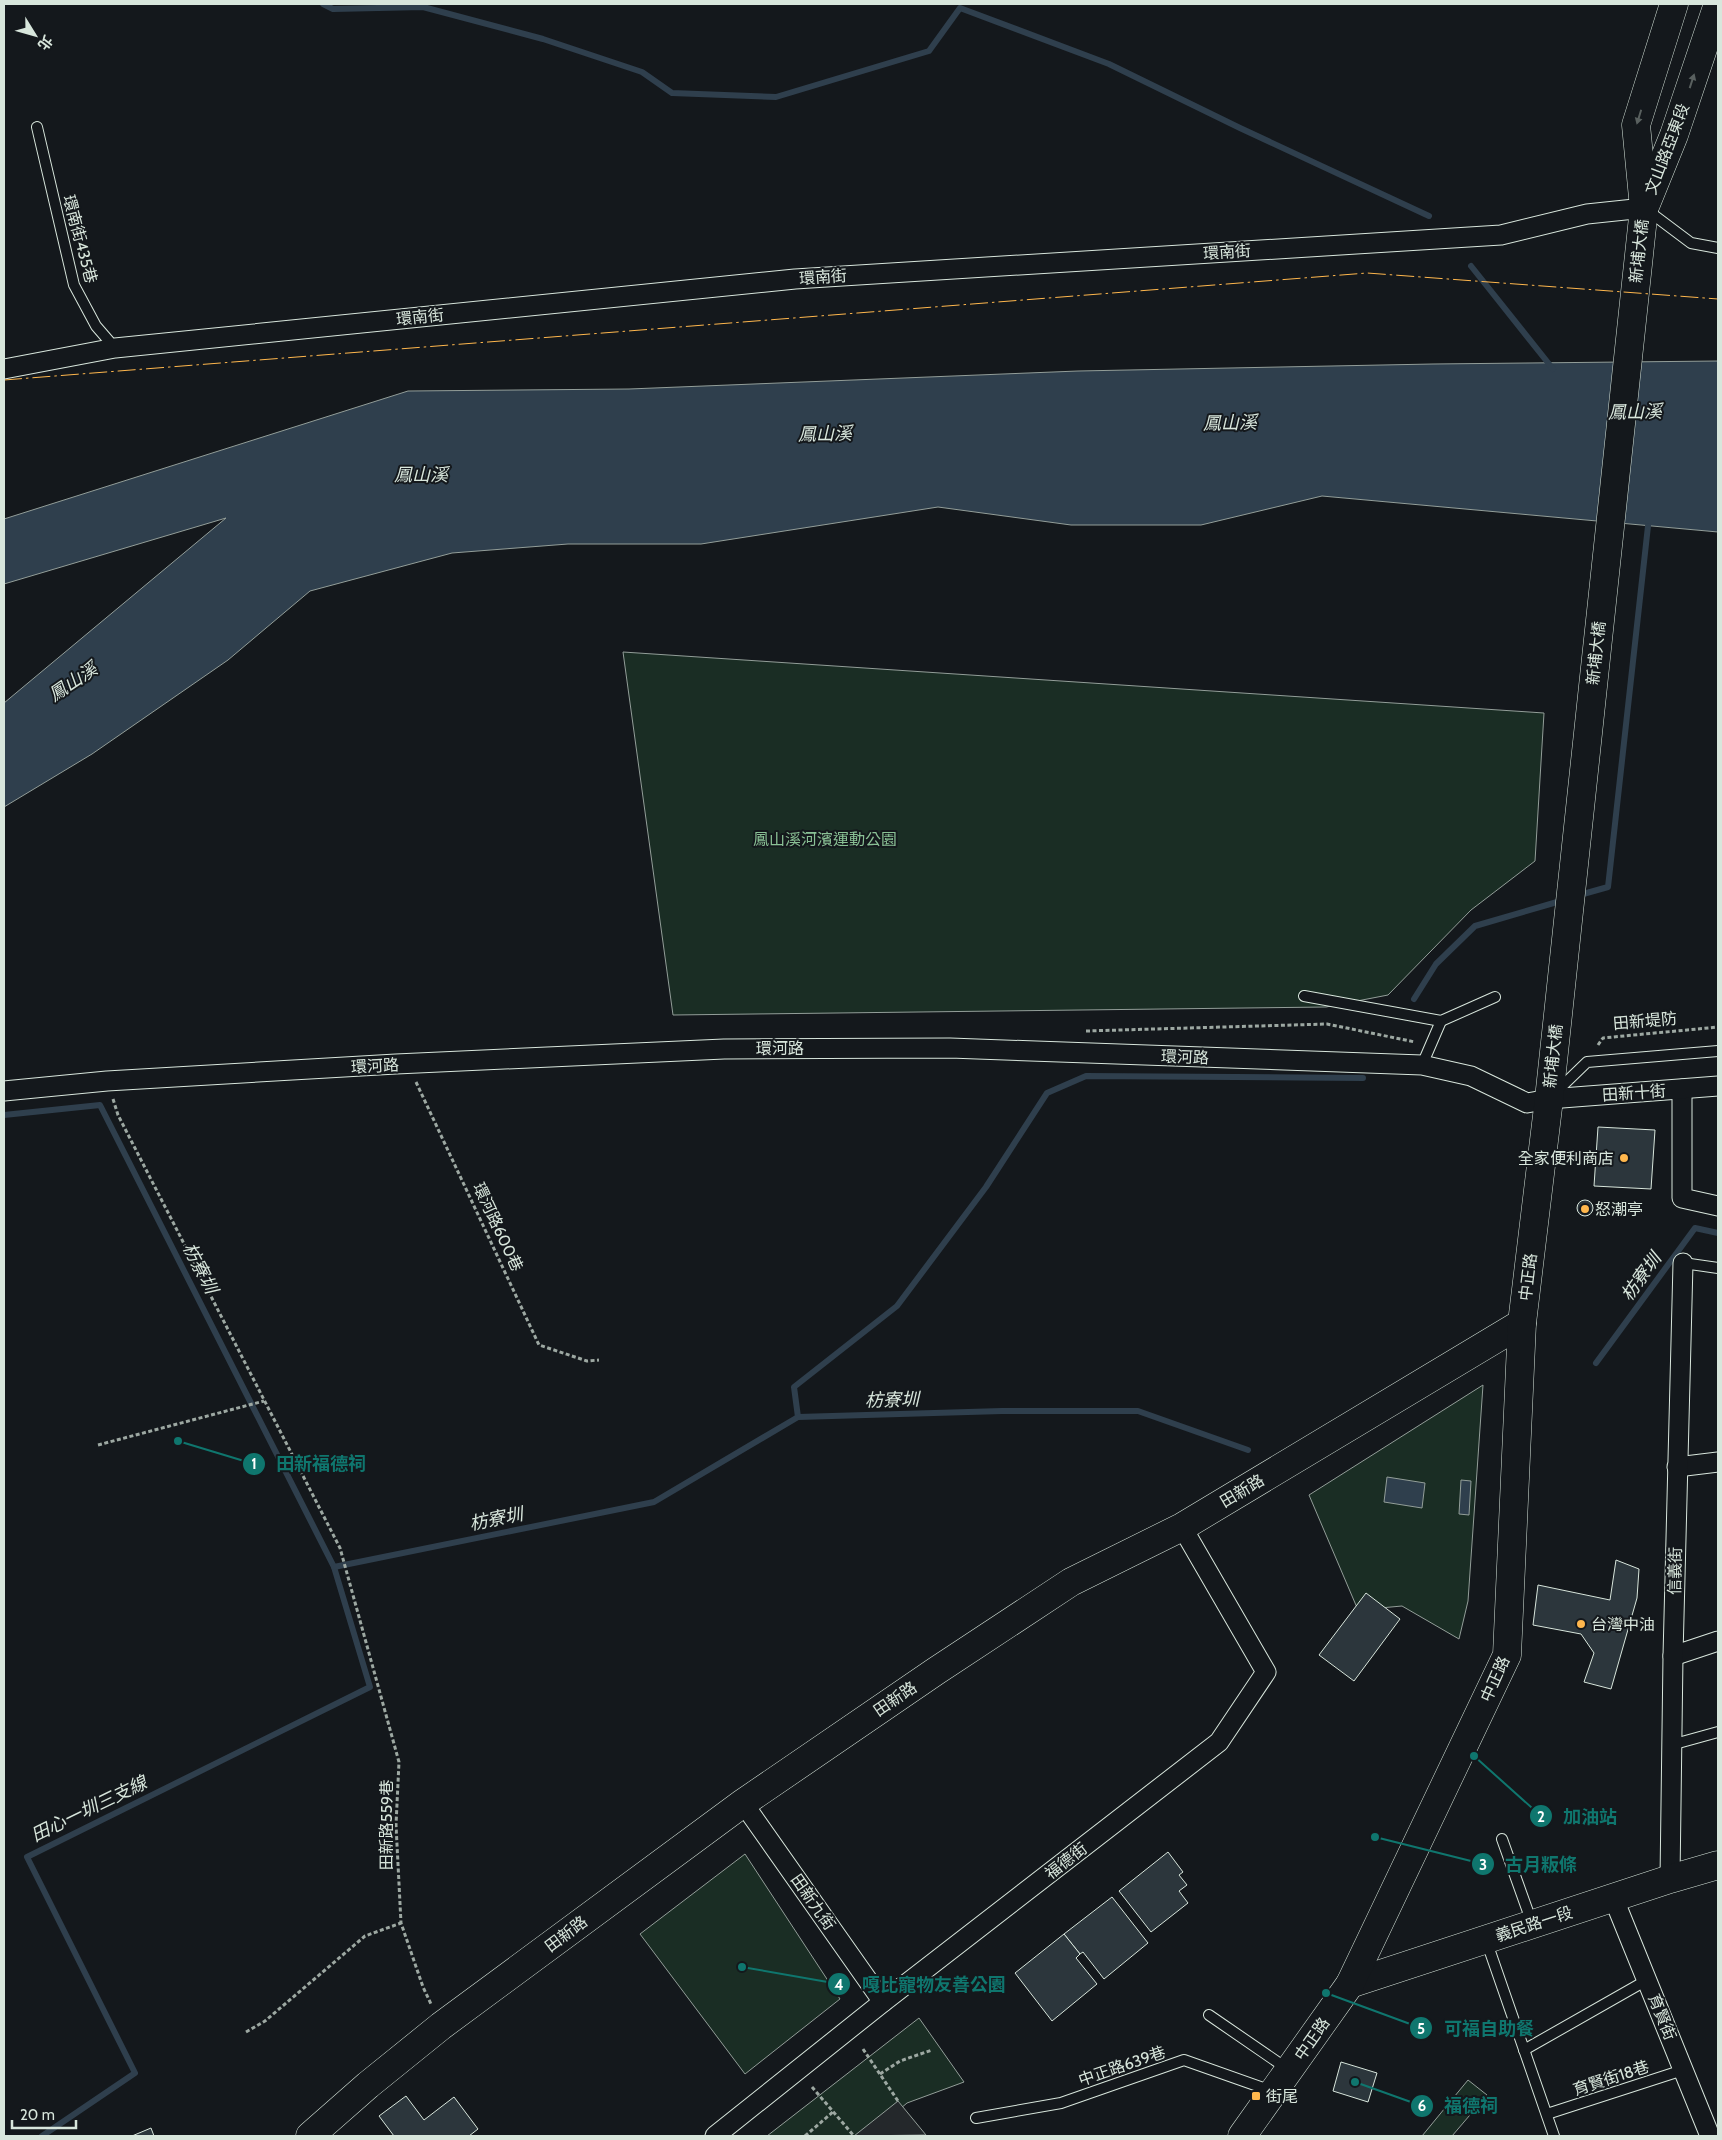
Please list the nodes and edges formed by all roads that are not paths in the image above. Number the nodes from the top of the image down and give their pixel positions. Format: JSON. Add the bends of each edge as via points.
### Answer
{"nodes":[{"id":1,"x":1674,"y":4,"type":"edge"},
{"id":2,"x":1718,"y":4,"type":"edge"},
{"id":3,"x":36,"y":127,"type":"dead end"},
{"id":4,"x":1644,"y":208,"type":"junction"},
{"id":5,"x":1718,"y":248,"type":"edge"},
{"id":6,"x":115,"y":348,"type":"junction"},
{"id":7,"x":4,"y":368,"type":"edge"},
{"id":8,"x":1304,"y":996,"type":"dead end"},
{"id":9,"x":1495,"y":996,"type":"dead end"},
{"id":10,"x":1441,"y":1021,"type":"junction"},
{"id":11,"x":1718,"y":1051,"type":"edge"},
{"id":12,"x":1422,"y":1066,"type":"junction"},
{"id":13,"x":1718,"y":1086,"type":"edge"},
{"id":14,"x":1682,"y":1089,"type":"junction"},
{"id":15,"x":4,"y":1091,"type":"edge"},
{"id":16,"x":1549,"y":1099,"type":"junction"},
{"id":17,"x":1718,"y":1206,"type":"edge"},
{"id":18,"x":1683,"y":1263,"type":"joint"},
{"id":19,"x":1718,"y":1268,"type":"edge"},
{"id":20,"x":1522,"y":1323,"type":"junction"},
{"id":21,"x":1718,"y":1462,"type":"edge"},
{"id":22,"x":1677,"y":1466,"type":"junction"},
{"id":23,"x":1182,"y":1527,"type":"junction"},
{"id":24,"x":1718,"y":1641,"type":"edge"},
{"id":25,"x":1672,"y":1656,"type":"junction"},
{"id":26,"x":1718,"y":1732,"type":"edge"},
{"id":27,"x":1672,"y":1745,"type":"junction"},
{"id":28,"x":743,"y":1802,"type":"junction"},
{"id":29,"x":1502,"y":1838,"type":"dead end"},
{"id":30,"x":1718,"y":1865,"type":"edge"},
{"id":31,"x":1670,"y":1879,"type":"junction"},
{"id":32,"x":1613,"y":1898,"type":"junction"},
{"id":33,"x":1532,"y":1924,"type":"junction"},
{"id":34,"x":1486,"y":1939,"type":"junction"},
{"id":35,"x":1647,"y":1980,"type":"junction"},
{"id":36,"x":1350,"y":1984,"type":"junction"},
{"id":37,"x":883,"y":2002,"type":"junction"},
{"id":38,"x":1209,"y":2015,"type":"dead end"},
{"id":39,"x":1524,"y":2050,"type":"junction"},
{"id":40,"x":1683,"y":2070,"type":"junction"},
{"id":41,"x":1282,"y":2081,"type":"junction"},
{"id":42,"x":1547,"y":2114,"type":"junction"},
{"id":43,"x":976,"y":2118,"type":"dead end"},
{"id":44,"x":310,"y":2136,"type":"edge"},
{"id":45,"x":715,"y":2136,"type":"edge"},
{"id":46,"x":1242,"y":2136,"type":"edge"},
{"id":47,"x":1554,"y":2136,"type":"edge"},
{"id":48,"x":1710,"y":2136,"type":"edge"}],
"edges":[{"from":1,"to":4,"type":"main road","name":"文山路亞東段","one_way":true,"via":[[1636,125]]},
{"from":4,"to":2,"type":"main road","name":"文山路亞東段","one_way":true,"via":[[1674,135]]},
{"from":3,"to":6,"type":"lane","name":"環南街435巷","via":[[74,285],[96,326]]},
{"from":4,"to":5,"type":"lane","via":[[1691,243]]},
{"from":4,"to":6,"type":"street","name":"環南街","via":[[1587,214],[1501,235],[795,279]]},
{"from":4,"to":16,"type":"main road","name":"新埔大橋"},
{"from":6,"to":7,"type":"street","name":"環南街"},
{"from":8,"to":10,"type":"lane"},
{"from":9,"to":10,"type":"lane"},
{"from":10,"to":12,"type":"lane"},
{"from":11,"to":16,"type":"lane","via":[[1588,1062]]},
{"from":12,"to":15,"type":"street","name":"環河路","via":[[950,1048],[724,1048],[107,1081]]},
{"from":12,"to":16,"type":"street","name":"環河路","via":[[1471,1076],[1527,1103]]},
{"from":13,"to":14,"type":"street","name":"田新十街"},
{"from":14,"to":16,"type":"street","name":"田新十街"},
{"from":14,"to":17,"type":"street","via":[[1682,1198]]},
{"from":16,"to":20,"type":"main road","name":"中正路"},
{"from":18,"to":19,"type":"lane"},
{"from":18,"to":22,"type":"street","name":"信義街"},
{"from":20,"to":23,"type":"main road","name":"田新路"},
{"from":20,"to":36,"type":"main road","name":"中正路","via":[[1507,1655]]},
{"from":21,"to":22,"type":"street"},
{"from":22,"to":25,"type":"street","name":"信義街"},
{"from":23,"to":28,"type":"main road","name":"田新路","via":[[1071,1582]]},
{"from":23,"to":37,"type":"street","name":"福德街","via":[[1266,1672],[1219,1742]]},
{"from":24,"to":25,"type":"street"},
{"from":25,"to":27,"type":"street","name":"信義街"},
{"from":26,"to":27,"type":"lane"},
{"from":27,"to":31,"type":"street","name":"信義街"},
{"from":28,"to":37,"type":"street","name":"田新九街"},
{"from":28,"to":44,"type":"main road","name":"田新路","via":[[441,2026],[368,2084]]},
{"from":29,"to":33,"type":"lane"},
{"from":30,"to":31,"type":"main road","name":"義民路一段"},
{"from":31,"to":32,"type":"main road","name":"義民路一段"},
{"from":32,"to":33,"type":"main road","name":"義民路一段"},
{"from":32,"to":35,"type":"street","name":"育賢街"},
{"from":33,"to":34,"type":"main road","name":"義民路一段"},
{"from":34,"to":36,"type":"main road","name":"義民路一段"},
{"from":34,"to":39,"type":"lane"},
{"from":35,"to":39,"type":"lane"},
{"from":35,"to":40,"type":"street","name":"育賢街"},
{"from":36,"to":41,"type":"main road","name":"中正路"},
{"from":37,"to":45,"type":"street","name":"福德街"},
{"from":38,"to":41,"type":"lane"},
{"from":39,"to":42,"type":"lane"},
{"from":40,"to":42,"type":"lane","name":"育賢街18巷"},
{"from":40,"to":48,"type":"street","name":"育賢街"},
{"from":41,"to":43,"type":"lane","name":"中正路639巷","via":[[1184,2060],[1062,2103]]},
{"from":41,"to":46,"type":"main road","name":"中正路"},
{"from":42,"to":47,"type":"lane"}]}
